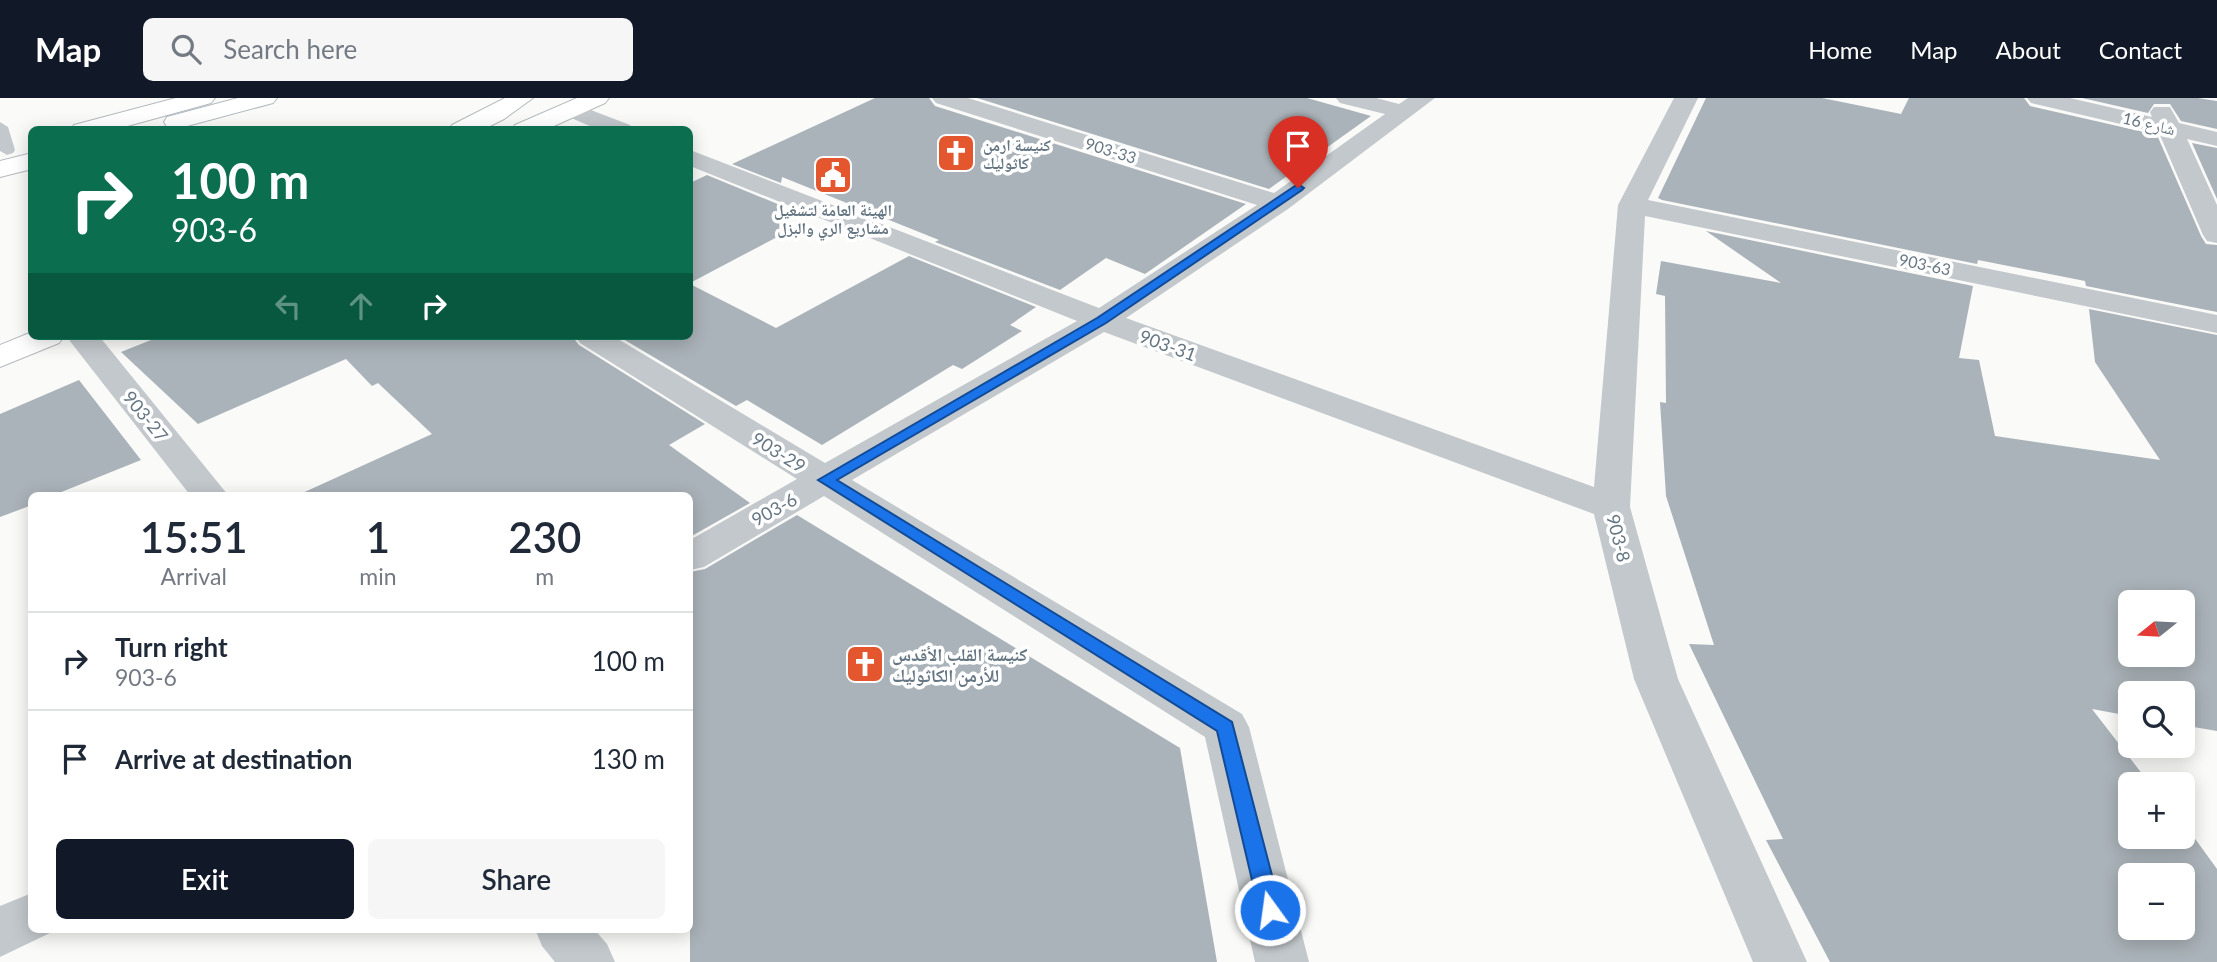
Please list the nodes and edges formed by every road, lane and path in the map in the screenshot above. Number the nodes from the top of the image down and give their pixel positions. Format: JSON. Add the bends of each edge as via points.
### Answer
{"nodes":[{"id":1,"x":202,"y":98,"type":"edge"},
{"id":2,"x":265,"y":98,"type":"edge"},
{"id":3,"x":521,"y":98,"type":"edge"},
{"id":4,"x":597,"y":98,"type":"edge"},
{"id":5,"x":943,"y":98,"type":"edge"},
{"id":6,"x":1349,"y":98,"type":"edge"},
{"id":7,"x":1686,"y":98,"type":"edge"},
{"id":8,"x":2039,"y":98,"type":"edge"},
{"id":9,"x":2154,"y":98,"type":"edge"},
{"id":10,"x":1413,"y":105,"type":"edge"},
{"id":11,"x":570,"y":109,"type":"junction"},
{"id":12,"x":98,"y":126,"type":"edge"},
{"id":13,"x":162,"y":126,"type":"edge"},
{"id":14,"x":470,"y":126,"type":"edge"},
{"id":15,"x":533,"y":126,"type":"edge"},
{"id":16,"x":611,"y":126,"type":"edge"},
{"id":17,"x":2171,"y":128,"type":"junction"},
{"id":18,"x":2217,"y":139,"type":"edge"},
{"id":19,"x":28,"y":144,"type":"edge"},
{"id":20,"x":2,"y":149,"type":"edge"},
{"id":21,"x":693,"y":158,"type":"edge"},
{"id":22,"x":28,"y":159,"type":"edge"},
{"id":23,"x":1278,"y":203,"type":"junction"},
{"id":24,"x":1632,"y":205,"type":"junction"},
{"id":25,"x":2217,"y":235,"type":"edge"},
{"id":26,"x":28,"y":319,"type":"edge"},
{"id":27,"x":1102,"y":320,"type":"junction"},
{"id":28,"x":2217,"y":324,"type":"edge"},
{"id":29,"x":0,"y":331,"type":"edge"},
{"id":30,"x":39,"y":340,"type":"edge"},
{"id":31,"x":85,"y":340,"type":"edge"},
{"id":32,"x":598,"y":340,"type":"edge"},
{"id":33,"x":0,"y":357,"type":"edge"},
{"id":34,"x":826,"y":480,"type":"junction"},
{"id":35,"x":208,"y":492,"type":"edge"},
{"id":36,"x":1611,"y":507,"type":"junction"},
{"id":37,"x":693,"y":555,"type":"edge"},
{"id":38,"x":28,"y":918,"type":"edge"},
{"id":39,"x":0,"y":933,"type":"edge"},
{"id":40,"x":564,"y":933,"type":"edge"},
{"id":41,"x":588,"y":962,"type":"edge"},
{"id":42,"x":1282,"y":962,"type":"edge"},
{"id":43,"x":1780,"y":962,"type":"edge"}],
"edges":[{"from":1,"to":12,"type":"main road"},
{"from":2,"to":13,"type":"main road"},
{"from":3,"to":14,"type":"main road"},
{"from":4,"to":11,"type":"main road"},
{"from":5,"to":23,"type":"street","name":"903-33"},
{"from":6,"to":10,"type":"street"},
{"from":7,"to":24,"type":"street","name":"903-8"},
{"from":8,"to":17,"type":"street","name":"شارع 16"},
{"from":9,"to":17,"type":"street"},
{"from":10,"to":23,"type":"street","name":"903-6"},
{"from":11,"to":15,"type":"main road"},
{"from":11,"to":16,"type":"street"},
{"from":17,"to":18,"type":"street","name":"شارع 16"},
{"from":17,"to":25,"type":"street"},
{"from":19,"to":20,"type":"main road"},
{"from":20,"to":22,"type":"main road"},
{"from":21,"to":27,"type":"street","name":"903-31"},
{"from":23,"to":27,"type":"street","name":"903-6"},
{"from":24,"to":28,"type":"street","name":"903-63"},
{"from":24,"to":36,"type":"street","name":"903-8"},
{"from":26,"to":29,"type":"main road"},
{"from":27,"to":34,"type":"street","name":"903-6"},
{"from":27,"to":36,"type":"street","name":"903-31"},
{"from":30,"to":33,"type":"main road"},
{"from":31,"to":35,"type":"street","name":"903-27"},
{"from":32,"to":34,"type":"street","name":"903-29"},
{"from":34,"to":37,"type":"street","name":"903-6"},
{"from":34,"to":42,"type":"street","name":"903-29","via":[[1226,727]]},
{"from":36,"to":43,"type":"street","name":"903-8","via":[[1656,679]]},
{"from":38,"to":39,"type":"street"},
{"from":40,"to":41,"type":"street"}]}
